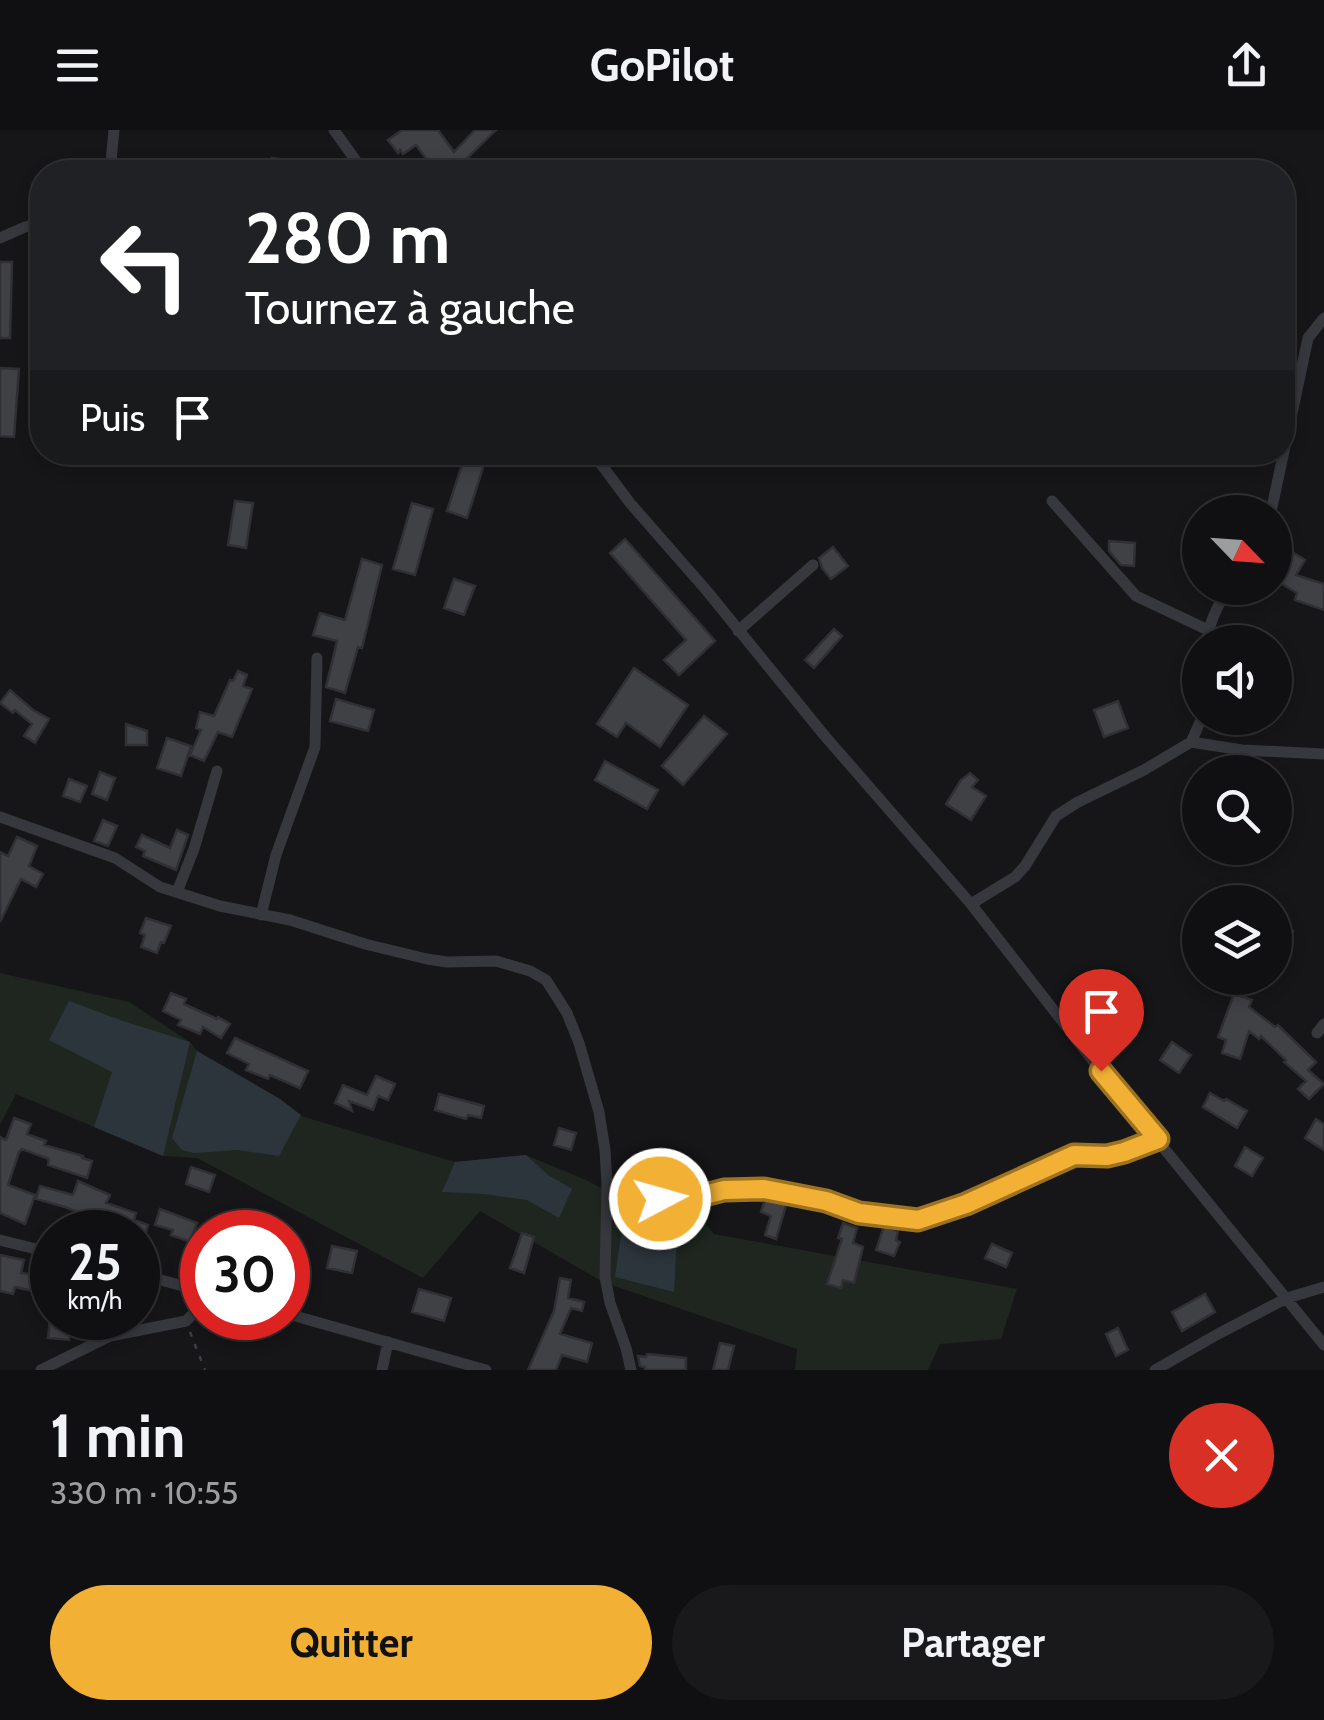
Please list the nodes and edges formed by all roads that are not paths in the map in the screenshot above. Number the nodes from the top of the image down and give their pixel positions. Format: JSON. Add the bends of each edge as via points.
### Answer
{"nodes":[{"id":1,"x":114,"y":130,"type":"edge"},
{"id":2,"x":334,"y":130,"type":"edge"},
{"id":3,"x":111,"y":160,"type":"edge"},
{"id":4,"x":355,"y":160,"type":"edge"},
{"id":5,"x":30,"y":226,"type":"edge"},
{"id":6,"x":0,"y":238,"type":"edge"},
{"id":7,"x":1324,"y":318,"type":"edge"},
{"id":8,"x":1295,"y":399,"type":"edge"},
{"id":9,"x":602,"y":465,"type":"edge"},
{"id":10,"x":1281,"y":465,"type":"edge"},
{"id":11,"x":1275,"y":495,"type":"edge"},
{"id":12,"x":1052,"y":501,"type":"dead end"},
{"id":13,"x":812,"y":565,"type":"dead end"},
{"id":14,"x":1188,"y":625,"type":"edge"},
{"id":15,"x":738,"y":631,"type":"junction"},
{"id":16,"x":317,"y":658,"type":"dead end"},
{"id":17,"x":1195,"y":735,"type":"edge"},
{"id":18,"x":1191,"y":742,"type":"junction"},
{"id":19,"x":1324,"y":754,"type":"edge"},
{"id":20,"x":217,"y":772,"type":"dead end"},
{"id":21,"x":0,"y":817,"type":"edge"},
{"id":22,"x":177,"y":892,"type":"junction"},
{"id":23,"x":971,"y":904,"type":"junction"},
{"id":24,"x":261,"y":915,"type":"junction"},
{"id":25,"x":1158,"y":1139,"type":"junction"},
{"id":26,"x":607,"y":1184,"type":"junction"},
{"id":27,"x":0,"y":1240,"type":"edge"},
{"id":28,"x":30,"y":1248,"type":"edge"},
{"id":29,"x":1324,"y":1287,"type":"edge"},
{"id":30,"x":1287,"y":1298,"type":"junction"},
{"id":31,"x":310,"y":1320,"type":"edge"},
{"id":32,"x":180,"y":1322,"type":"edge"},
{"id":33,"x":388,"y":1342,"type":"junction"},
{"id":34,"x":1324,"y":1346,"type":"edge"},
{"id":35,"x":41,"y":1370,"type":"edge"},
{"id":36,"x":382,"y":1370,"type":"edge"},
{"id":37,"x":486,"y":1370,"type":"edge"},
{"id":38,"x":631,"y":1370,"type":"edge"},
{"id":39,"x":1155,"y":1370,"type":"edge"}],
"edges":[{"from":1,"to":3,"type":"street"},
{"from":2,"to":4,"type":"street"},
{"from":5,"to":6,"type":"street"},
{"from":7,"to":8,"type":"street","via":[[1308,338]]},
{"from":9,"to":15,"type":"street"},
{"from":10,"to":11,"type":"street"},
{"from":12,"to":14,"type":"street","via":[[1136,596]]},
{"from":13,"to":15,"type":"street"},
{"from":15,"to":23,"type":"street"},
{"from":16,"to":24,"type":"street","via":[[314,748]]},
{"from":17,"to":18,"type":"street"},
{"from":18,"to":19,"type":"street"},
{"from":18,"to":23,"type":"street","via":[[1056,816],[1015,877]]},
{"from":20,"to":22,"type":"street"},
{"from":21,"to":22,"type":"street","via":[[115,858]]},
{"from":22,"to":24,"type":"street"},
{"from":23,"to":25,"type":"street"},
{"from":24,"to":26,"type":"street","via":[[427,959],[496,962],[546,980],[580,1043],[599,1112]]},
{"from":25,"to":26,"type":"street","via":[[1107,1156],[1074,1155],[918,1220],[859,1213],[777,1190],[724,1190],[674,1203],[634,1186]]},
{"from":25,"to":30,"type":"street"},
{"from":26,"to":38,"type":"street","via":[[605,1277]]},
{"from":27,"to":28,"type":"street"},
{"from":29,"to":30,"type":"street"},
{"from":30,"to":34,"type":"street"},
{"from":30,"to":39,"type":"street"},
{"from":31,"to":33,"type":"street"},
{"from":32,"to":35,"type":"street","via":[[110,1336]]},
{"from":33,"to":36,"type":"street"},
{"from":33,"to":37,"type":"street"}]}
